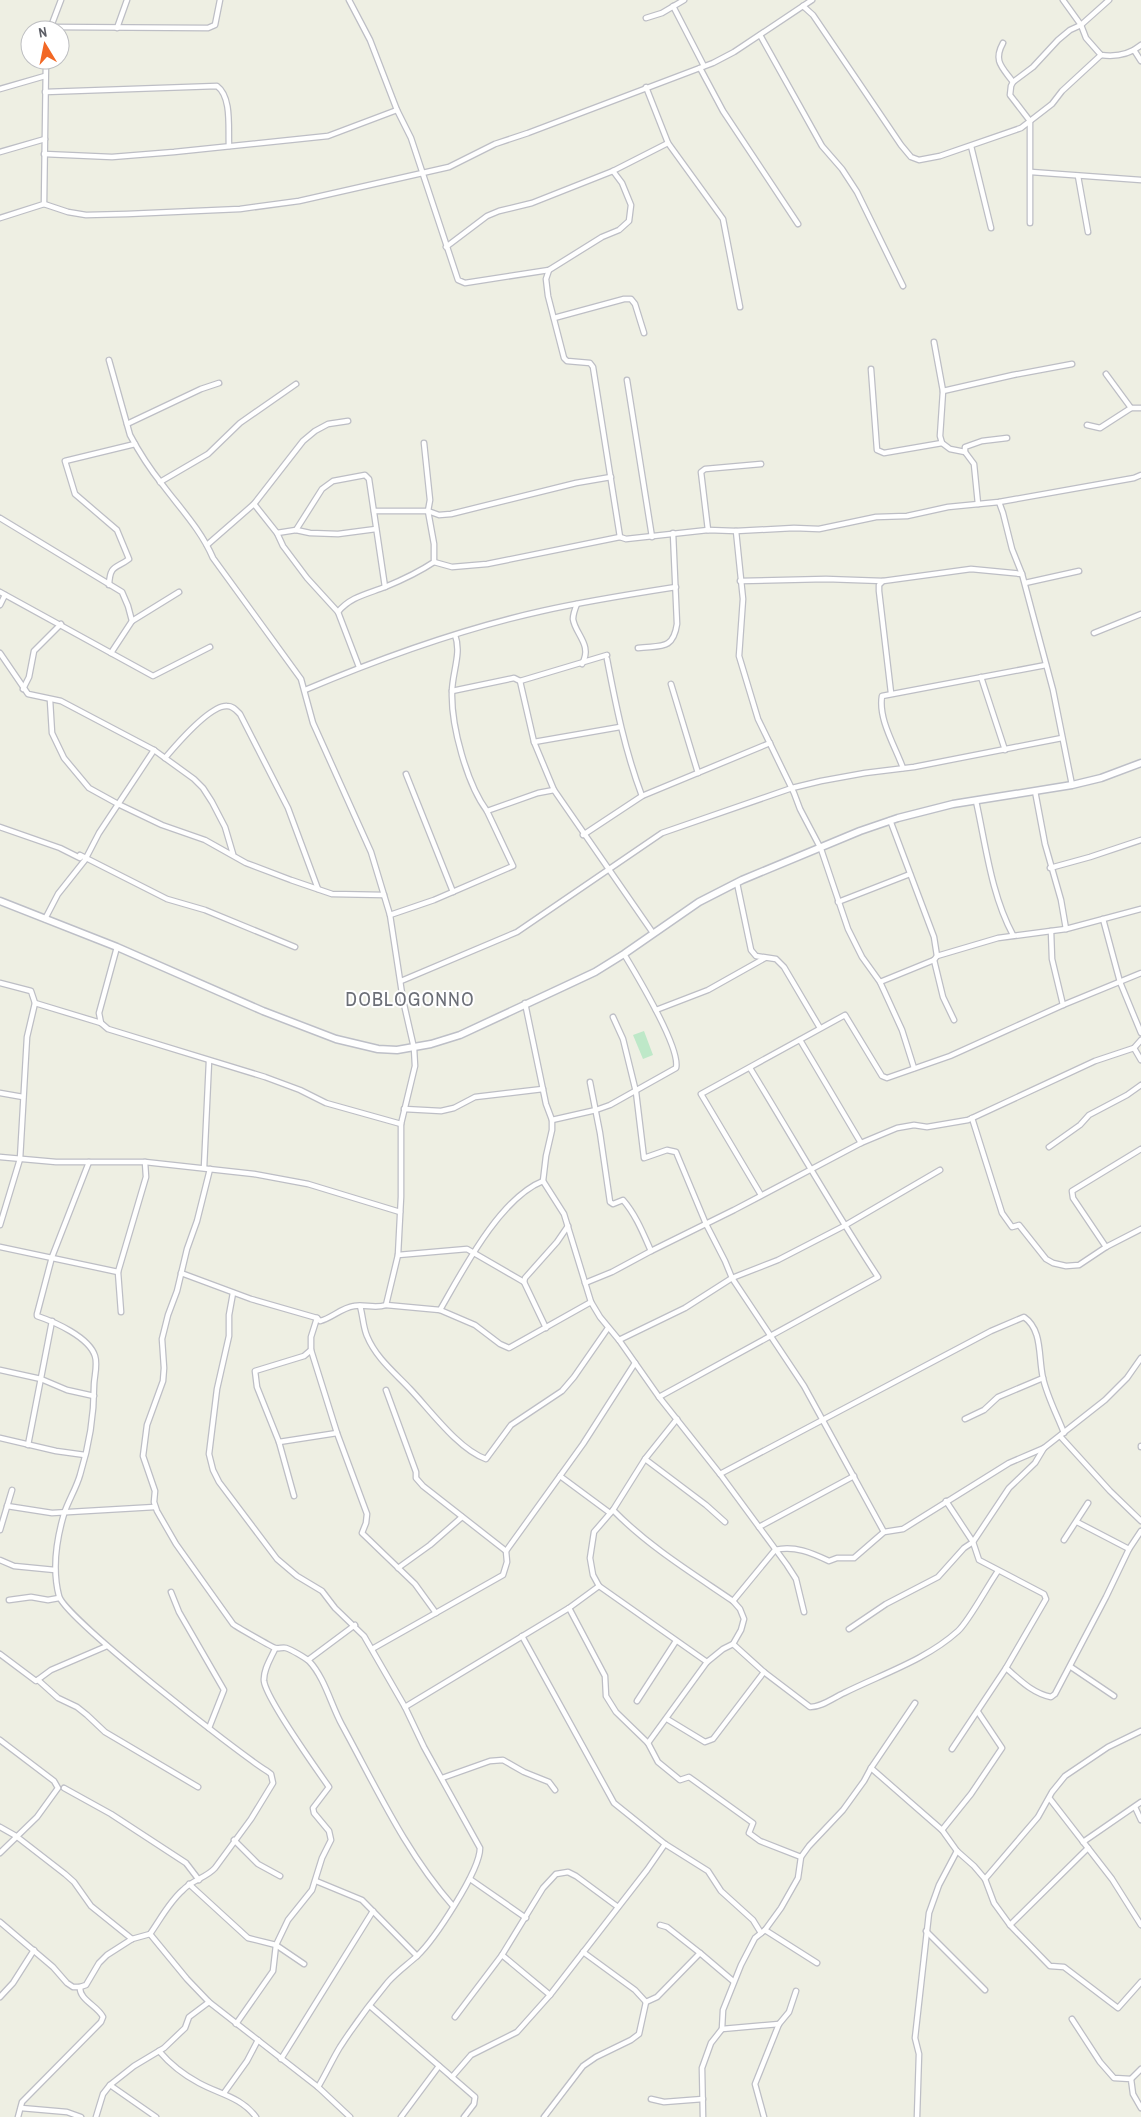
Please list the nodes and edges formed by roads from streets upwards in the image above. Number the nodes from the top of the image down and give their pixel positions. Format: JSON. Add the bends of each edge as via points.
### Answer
{"nodes":[{"id":1,"x":61,"y":0,"type":"edge"},
{"id":2,"x":127,"y":0,"type":"edge"},
{"id":3,"x":220,"y":0,"type":"edge"},
{"id":4,"x":349,"y":0,"type":"edge"},
{"id":5,"x":684,"y":0,"type":"edge"},
{"id":6,"x":812,"y":0,"type":"edge"},
{"id":7,"x":1063,"y":0,"type":"edge"},
{"id":8,"x":1110,"y":0,"type":"edge"},
{"id":9,"x":673,"y":6,"type":"junction"},
{"id":10,"x":802,"y":6,"type":"junction"},
{"id":11,"x":646,"y":18,"type":"dead end"},
{"id":12,"x":53,"y":20,"type":"edge"},
{"id":13,"x":1081,"y":25,"type":"junction"},
{"id":14,"x":117,"y":28,"type":"junction"},
{"id":15,"x":70,"y":29,"type":"edge"},
{"id":16,"x":760,"y":35,"type":"junction"},
{"id":17,"x":1003,"y":43,"type":"dead end"},
{"id":18,"x":1141,"y":45,"type":"edge"},
{"id":19,"x":1134,"y":50,"type":"junction"},
{"id":20,"x":1101,"y":55,"type":"junction"},
{"id":21,"x":1141,"y":61,"type":"edge"},
{"id":22,"x":702,"y":67,"type":"junction"},
{"id":23,"x":45,"y":70,"type":"edge"},
{"id":24,"x":45,"y":76,"type":"junction"},
{"id":25,"x":1013,"y":82,"type":"junction"},
{"id":26,"x":646,"y":87,"type":"junction"},
{"id":27,"x":0,"y":89,"type":"edge"},
{"id":28,"x":45,"y":92,"type":"junction"},
{"id":29,"x":397,"y":110,"type":"junction"},
{"id":30,"x":1030,"y":121,"type":"junction"},
{"id":31,"x":44,"y":139,"type":"junction"},
{"id":32,"x":668,"y":143,"type":"junction"},
{"id":33,"x":229,"y":146,"type":"junction"},
{"id":34,"x":971,"y":146,"type":"junction"},
{"id":35,"x":0,"y":152,"type":"edge"},
{"id":36,"x":44,"y":154,"type":"junction"},
{"id":37,"x":613,"y":171,"type":"junction"},
{"id":38,"x":1030,"y":172,"type":"junction"},
{"id":39,"x":422,"y":173,"type":"junction"},
{"id":40,"x":1078,"y":176,"type":"junction"},
{"id":41,"x":1141,"y":180,"type":"edge"},
{"id":42,"x":44,"y":204,"type":"junction"},
{"id":43,"x":0,"y":218,"type":"edge"},
{"id":44,"x":1030,"y":223,"type":"dead end"},
{"id":45,"x":798,"y":224,"type":"dead end"},
{"id":46,"x":991,"y":228,"type":"dead end"},
{"id":47,"x":1088,"y":232,"type":"dead end"},
{"id":48,"x":446,"y":247,"type":"junction"},
{"id":49,"x":549,"y":270,"type":"junction"},
{"id":50,"x":903,"y":286,"type":"dead end"},
{"id":51,"x":740,"y":307,"type":"dead end"},
{"id":52,"x":554,"y":318,"type":"junction"},
{"id":53,"x":644,"y":333,"type":"dead end"},
{"id":54,"x":934,"y":342,"type":"dead end"},
{"id":55,"x":109,"y":360,"type":"dead end"},
{"id":56,"x":1072,"y":364,"type":"dead end"},
{"id":57,"x":871,"y":369,"type":"dead end"},
{"id":58,"x":1106,"y":374,"type":"dead end"},
{"id":59,"x":627,"y":380,"type":"dead end"},
{"id":60,"x":219,"y":383,"type":"dead end"},
{"id":61,"x":296,"y":384,"type":"dead end"},
{"id":62,"x":942,"y":391,"type":"junction"},
{"id":63,"x":1131,"y":408,"type":"junction"},
{"id":64,"x":1141,"y":408,"type":"edge"},
{"id":65,"x":348,"y":420,"type":"dead end"},
{"id":66,"x":127,"y":424,"type":"junction"},
{"id":67,"x":1087,"y":425,"type":"dead end"},
{"id":68,"x":1007,"y":438,"type":"dead end"},
{"id":69,"x":424,"y":443,"type":"dead end"},
{"id":70,"x":942,"y":443,"type":"junction"},
{"id":71,"x":135,"y":444,"type":"junction"},
{"id":72,"x":965,"y":452,"type":"junction"},
{"id":73,"x":761,"y":464,"type":"dead end"},
{"id":74,"x":1141,"y":475,"type":"edge"},
{"id":75,"x":611,"y":477,"type":"junction"},
{"id":76,"x":160,"y":482,"type":"junction"},
{"id":77,"x":999,"y":502,"type":"junction"},
{"id":78,"x":254,"y":504,"type":"junction"},
{"id":79,"x":978,"y":504,"type":"junction"},
{"id":80,"x":374,"y":511,"type":"junction"},
{"id":81,"x":428,"y":511,"type":"junction"},
{"id":82,"x":0,"y":518,"type":"edge"},
{"id":83,"x":376,"y":529,"type":"junction"},
{"id":84,"x":296,"y":530,"type":"junction"},
{"id":85,"x":708,"y":530,"type":"junction"},
{"id":86,"x":736,"y":531,"type":"junction"},
{"id":87,"x":673,"y":533,"type":"junction"},
{"id":88,"x":277,"y":534,"type":"junction"},
{"id":89,"x":620,"y":537,"type":"junction"},
{"id":90,"x":652,"y":537,"type":"junction"},
{"id":91,"x":207,"y":545,"type":"junction"},
{"id":92,"x":434,"y":562,"type":"junction"},
{"id":93,"x":1079,"y":571,"type":"dead end"},
{"id":94,"x":1022,"y":574,"type":"junction"},
{"id":95,"x":740,"y":581,"type":"junction"},
{"id":96,"x":883,"y":581,"type":"junction"},
{"id":97,"x":1025,"y":584,"type":"junction"},
{"id":98,"x":109,"y":585,"type":"junction"},
{"id":99,"x":385,"y":587,"type":"junction"},
{"id":100,"x":676,"y":587,"type":"junction"},
{"id":101,"x":0,"y":592,"type":"edge"},
{"id":102,"x":179,"y":592,"type":"dead end"},
{"id":103,"x":5,"y":595,"type":"junction"},
{"id":104,"x":577,"y":604,"type":"junction"},
{"id":105,"x":0,"y":605,"type":"edge"},
{"id":106,"x":338,"y":612,"type":"junction"},
{"id":107,"x":1141,"y":614,"type":"edge"},
{"id":108,"x":132,"y":621,"type":"junction"},
{"id":109,"x":61,"y":624,"type":"junction"},
{"id":110,"x":1094,"y":633,"type":"dead end"},
{"id":111,"x":455,"y":635,"type":"junction"},
{"id":112,"x":210,"y":647,"type":"dead end"},
{"id":113,"x":638,"y":648,"type":"dead end"},
{"id":114,"x":0,"y":653,"type":"edge"},
{"id":115,"x":111,"y":653,"type":"junction"},
{"id":116,"x":582,"y":664,"type":"junction"},
{"id":117,"x":1046,"y":665,"type":"junction"},
{"id":118,"x":359,"y":667,"type":"junction"},
{"id":119,"x":980,"y":677,"type":"junction"},
{"id":120,"x":520,"y":681,"type":"junction"},
{"id":121,"x":670,"y":684,"type":"dead end"},
{"id":122,"x":23,"y":689,"type":"junction"},
{"id":123,"x":305,"y":690,"type":"junction"},
{"id":124,"x":452,"y":691,"type":"junction"},
{"id":125,"x":891,"y":693,"type":"junction"},
{"id":126,"x":50,"y":700,"type":"junction"},
{"id":127,"x":620,"y":727,"type":"junction"},
{"id":128,"x":1062,"y":738,"type":"junction"},
{"id":129,"x":534,"y":742,"type":"junction"},
{"id":130,"x":770,"y":743,"type":"junction"},
{"id":131,"x":154,"y":750,"type":"junction"},
{"id":132,"x":1005,"y":750,"type":"junction"},
{"id":133,"x":164,"y":758,"type":"junction"},
{"id":134,"x":1141,"y":763,"type":"edge"},
{"id":135,"x":903,"y":768,"type":"junction"},
{"id":136,"x":698,"y":773,"type":"junction"},
{"id":137,"x":406,"y":774,"type":"dead end"},
{"id":138,"x":1072,"y":785,"type":"junction"},
{"id":139,"x":792,"y":788,"type":"junction"},
{"id":140,"x":554,"y":790,"type":"junction"},
{"id":141,"x":1035,"y":791,"type":"junction"},
{"id":142,"x":642,"y":796,"type":"junction"},
{"id":143,"x":976,"y":801,"type":"junction"},
{"id":144,"x":118,"y":804,"type":"junction"},
{"id":145,"x":487,"y":811,"type":"junction"},
{"id":146,"x":890,"y":820,"type":"junction"},
{"id":147,"x":0,"y":827,"type":"edge"},
{"id":148,"x":584,"y":835,"type":"junction"},
{"id":149,"x":1141,"y":840,"type":"edge"},
{"id":150,"x":821,"y":849,"type":"junction"},
{"id":151,"x":233,"y":854,"type":"junction"},
{"id":152,"x":80,"y":856,"type":"dead end"},
{"id":153,"x":86,"y":859,"type":"junction"},
{"id":154,"x":1050,"y":868,"type":"junction"},
{"id":155,"x":608,"y":869,"type":"junction"},
{"id":156,"x":910,"y":874,"type":"junction"},
{"id":157,"x":737,"y":883,"type":"junction"},
{"id":158,"x":318,"y":889,"type":"junction"},
{"id":159,"x":454,"y":892,"type":"junction"},
{"id":160,"x":384,"y":895,"type":"junction"},
{"id":161,"x":0,"y":901,"type":"edge"},
{"id":162,"x":838,"y":902,"type":"junction"},
{"id":163,"x":1141,"y":909,"type":"edge"},
{"id":164,"x":390,"y":915,"type":"junction"},
{"id":165,"x":45,"y":919,"type":"junction"},
{"id":166,"x":1103,"y":919,"type":"junction"},
{"id":167,"x":1066,"y":929,"type":"junction"},
{"id":168,"x":1051,"y":932,"type":"junction"},
{"id":169,"x":653,"y":933,"type":"junction"},
{"id":170,"x":1013,"y":935,"type":"junction"},
{"id":171,"x":295,"y":947,"type":"dead end"},
{"id":172,"x":117,"y":948,"type":"junction"},
{"id":173,"x":624,"y":954,"type":"junction"},
{"id":174,"x":765,"y":958,"type":"junction"},
{"id":175,"x":936,"y":958,"type":"junction"},
{"id":176,"x":1141,"y":974,"type":"edge"},
{"id":177,"x":401,"y":981,"type":"junction"},
{"id":178,"x":880,"y":982,"type":"junction"},
{"id":179,"x":1120,"y":982,"type":"junction"},
{"id":180,"x":0,"y":983,"type":"edge"},
{"id":181,"x":35,"y":1003,"type":"junction"},
{"id":182,"x":525,"y":1003,"type":"junction"},
{"id":183,"x":1063,"y":1005,"type":"junction"},
{"id":184,"x":656,"y":1010,"type":"junction"},
{"id":185,"x":613,"y":1017,"type":"dead end"},
{"id":186,"x":954,"y":1020,"type":"dead end"},
{"id":187,"x":101,"y":1023,"type":"junction"},
{"id":188,"x":820,"y":1028,"type":"junction"},
{"id":189,"x":1141,"y":1033,"type":"edge"},
{"id":190,"x":800,"y":1040,"type":"junction"},
{"id":191,"x":1141,"y":1040,"type":"edge"},
{"id":192,"x":414,"y":1048,"type":"junction"},
{"id":193,"x":1134,"y":1048,"type":"junction"},
{"id":194,"x":1141,"y":1060,"type":"edge"},
{"id":195,"x":209,"y":1061,"type":"junction"},
{"id":196,"x":750,"y":1068,"type":"junction"},
{"id":197,"x":914,"y":1068,"type":"junction"},
{"id":198,"x":590,"y":1082,"type":"dead end"},
{"id":199,"x":1141,"y":1085,"type":"edge"},
{"id":200,"x":543,"y":1089,"type":"junction"},
{"id":201,"x":636,"y":1092,"type":"junction"},
{"id":202,"x":0,"y":1093,"type":"edge"},
{"id":203,"x":23,"y":1097,"type":"junction"},
{"id":204,"x":404,"y":1109,"type":"junction"},
{"id":205,"x":596,"y":1110,"type":"junction"},
{"id":206,"x":972,"y":1118,"type":"junction"},
{"id":207,"x":552,"y":1120,"type":"junction"},
{"id":208,"x":401,"y":1124,"type":"junction"},
{"id":209,"x":860,"y":1143,"type":"junction"},
{"id":210,"x":1049,"y":1147,"type":"dead end"},
{"id":211,"x":1141,"y":1149,"type":"edge"},
{"id":212,"x":0,"y":1157,"type":"edge"},
{"id":213,"x":20,"y":1159,"type":"junction"},
{"id":214,"x":89,"y":1162,"type":"junction"},
{"id":215,"x":145,"y":1162,"type":"junction"},
{"id":216,"x":207,"y":1168,"type":"junction"},
{"id":217,"x":811,"y":1168,"type":"junction"},
{"id":218,"x":940,"y":1170,"type":"dead end"},
{"id":219,"x":543,"y":1181,"type":"junction"},
{"id":220,"x":761,"y":1196,"type":"junction"},
{"id":221,"x":400,"y":1212,"type":"junction"},
{"id":222,"x":706,"y":1224,"type":"junction"},
{"id":223,"x":0,"y":1225,"type":"edge"},
{"id":224,"x":568,"y":1226,"type":"junction"},
{"id":225,"x":844,"y":1226,"type":"junction"},
{"id":226,"x":1141,"y":1229,"type":"edge"},
{"id":227,"x":0,"y":1247,"type":"edge"},
{"id":228,"x":1106,"y":1247,"type":"junction"},
{"id":229,"x":651,"y":1251,"type":"junction"},
{"id":230,"x":398,"y":1254,"type":"junction"},
{"id":231,"x":474,"y":1254,"type":"junction"},
{"id":232,"x":52,"y":1257,"type":"junction"},
{"id":233,"x":118,"y":1272,"type":"junction"},
{"id":234,"x":181,"y":1273,"type":"junction"},
{"id":235,"x":732,"y":1278,"type":"junction"},
{"id":236,"x":524,"y":1282,"type":"junction"},
{"id":237,"x":585,"y":1283,"type":"junction"},
{"id":238,"x":233,"y":1293,"type":"junction"},
{"id":239,"x":592,"y":1302,"type":"junction"},
{"id":240,"x":386,"y":1305,"type":"junction"},
{"id":241,"x":360,"y":1306,"type":"junction"},
{"id":242,"x":440,"y":1310,"type":"junction"},
{"id":243,"x":121,"y":1312,"type":"dead end"},
{"id":244,"x":317,"y":1318,"type":"junction"},
{"id":245,"x":52,"y":1321,"type":"junction"},
{"id":246,"x":546,"y":1328,"type":"junction"},
{"id":247,"x":608,"y":1328,"type":"junction"},
{"id":248,"x":770,"y":1335,"type":"junction"},
{"id":249,"x":619,"y":1340,"type":"junction"},
{"id":250,"x":310,"y":1350,"type":"junction"},
{"id":251,"x":1141,"y":1358,"type":"edge"},
{"id":252,"x":636,"y":1364,"type":"junction"},
{"id":253,"x":0,"y":1370,"type":"edge"},
{"id":254,"x":1043,"y":1378,"type":"junction"},
{"id":255,"x":41,"y":1379,"type":"junction"},
{"id":256,"x":386,"y":1390,"type":"dead end"},
{"id":257,"x":94,"y":1396,"type":"junction"},
{"id":258,"x":659,"y":1397,"type":"junction"},
{"id":259,"x":677,"y":1419,"type":"junction"},
{"id":260,"x":965,"y":1419,"type":"dead end"},
{"id":261,"x":824,"y":1420,"type":"junction"},
{"id":262,"x":337,"y":1433,"type":"junction"},
{"id":263,"x":1062,"y":1434,"type":"junction"},
{"id":264,"x":0,"y":1438,"type":"edge"},
{"id":265,"x":279,"y":1442,"type":"junction"},
{"id":266,"x":28,"y":1445,"type":"junction"},
{"id":267,"x":1044,"y":1448,"type":"junction"},
{"id":268,"x":85,"y":1455,"type":"junction"},
{"id":269,"x":645,"y":1459,"type":"junction"},
{"id":270,"x":720,"y":1474,"type":"junction"},
{"id":271,"x":560,"y":1476,"type":"junction"},
{"id":272,"x":854,"y":1476,"type":"junction"},
{"id":273,"x":12,"y":1490,"type":"dead end"},
{"id":274,"x":294,"y":1496,"type":"dead end"},
{"id":275,"x":946,"y":1501,"type":"junction"},
{"id":276,"x":1088,"y":1503,"type":"dead end"},
{"id":277,"x":7,"y":1506,"type":"junction"},
{"id":278,"x":155,"y":1508,"type":"junction"},
{"id":279,"x":611,"y":1512,"type":"junction"},
{"id":280,"x":64,"y":1513,"type":"junction"},
{"id":281,"x":462,"y":1517,"type":"junction"},
{"id":282,"x":1141,"y":1521,"type":"edge"},
{"id":283,"x":725,"y":1522,"type":"dead end"},
{"id":284,"x":1077,"y":1522,"type":"junction"},
{"id":285,"x":759,"y":1527,"type":"junction"},
{"id":286,"x":0,"y":1530,"type":"edge"},
{"id":287,"x":1141,"y":1531,"type":"edge"},
{"id":288,"x":884,"y":1532,"type":"junction"},
{"id":289,"x":1064,"y":1540,"type":"dead end"},
{"id":290,"x":973,"y":1542,"type":"junction"},
{"id":291,"x":1129,"y":1549,"type":"junction"},
{"id":292,"x":775,"y":1550,"type":"junction"},
{"id":293,"x":506,"y":1551,"type":"junction"},
{"id":294,"x":0,"y":1560,"type":"edge"},
{"id":295,"x":398,"y":1568,"type":"junction"},
{"id":296,"x":55,"y":1570,"type":"junction"},
{"id":297,"x":998,"y":1571,"type":"junction"},
{"id":298,"x":599,"y":1586,"type":"junction"},
{"id":299,"x":171,"y":1592,"type":"dead end"},
{"id":300,"x":59,"y":1598,"type":"junction"},
{"id":301,"x":9,"y":1600,"type":"dead end"},
{"id":302,"x":733,"y":1601,"type":"junction"},
{"id":303,"x":569,"y":1608,"type":"junction"},
{"id":304,"x":804,"y":1612,"type":"dead end"},
{"id":305,"x":436,"y":1613,"type":"junction"},
{"id":306,"x":354,"y":1625,"type":"junction"},
{"id":307,"x":849,"y":1628,"type":"dead end"},
{"id":308,"x":522,"y":1636,"type":"junction"},
{"id":309,"x":676,"y":1641,"type":"junction"},
{"id":310,"x":733,"y":1644,"type":"junction"},
{"id":311,"x":107,"y":1646,"type":"junction"},
{"id":312,"x":275,"y":1649,"type":"junction"},
{"id":313,"x":372,"y":1649,"type":"junction"},
{"id":314,"x":0,"y":1654,"type":"edge"},
{"id":315,"x":308,"y":1660,"type":"junction"},
{"id":316,"x":707,"y":1662,"type":"junction"},
{"id":317,"x":1071,"y":1667,"type":"junction"},
{"id":318,"x":1006,"y":1668,"type":"junction"},
{"id":319,"x":764,"y":1672,"type":"junction"},
{"id":320,"x":38,"y":1680,"type":"junction"},
{"id":321,"x":1114,"y":1696,"type":"dead end"},
{"id":322,"x":637,"y":1701,"type":"dead end"},
{"id":323,"x":915,"y":1703,"type":"dead end"},
{"id":324,"x":405,"y":1707,"type":"junction"},
{"id":325,"x":978,"y":1712,"type":"junction"},
{"id":326,"x":667,"y":1719,"type":"junction"},
{"id":327,"x":209,"y":1728,"type":"junction"},
{"id":328,"x":1141,"y":1731,"type":"edge"},
{"id":329,"x":0,"y":1740,"type":"edge"},
{"id":330,"x":648,"y":1742,"type":"junction"},
{"id":331,"x":952,"y":1749,"type":"dead end"},
{"id":332,"x":871,"y":1768,"type":"junction"},
{"id":333,"x":442,"y":1778,"type":"junction"},
{"id":334,"x":64,"y":1788,"type":"dead end"},
{"id":335,"x":198,"y":1788,"type":"dead end"},
{"id":336,"x":555,"y":1790,"type":"dead end"},
{"id":337,"x":1050,"y":1799,"type":"junction"},
{"id":338,"x":1141,"y":1802,"type":"edge"},
{"id":339,"x":1135,"y":1807,"type":"junction"},
{"id":340,"x":1141,"y":1820,"type":"edge"},
{"id":341,"x":0,"y":1828,"type":"edge"},
{"id":342,"x":942,"y":1830,"type":"junction"},
{"id":343,"x":16,"y":1836,"type":"junction"},
{"id":344,"x":234,"y":1840,"type":"junction"},
{"id":345,"x":1083,"y":1842,"type":"junction"},
{"id":346,"x":665,"y":1844,"type":"junction"},
{"id":347,"x":1088,"y":1848,"type":"junction"},
{"id":348,"x":957,"y":1851,"type":"junction"},
{"id":349,"x":0,"y":1853,"type":"edge"},
{"id":350,"x":801,"y":1857,"type":"junction"},
{"id":351,"x":280,"y":1876,"type":"dead end"},
{"id":352,"x":470,"y":1879,"type":"junction"},
{"id":353,"x":985,"y":1879,"type":"junction"},
{"id":354,"x":199,"y":1880,"type":"junction"},
{"id":355,"x":316,"y":1881,"type":"junction"},
{"id":356,"x":189,"y":1884,"type":"junction"},
{"id":357,"x":453,"y":1906,"type":"junction"},
{"id":358,"x":618,"y":1907,"type":"junction"},
{"id":359,"x":373,"y":1911,"type":"junction"},
{"id":360,"x":526,"y":1918,"type":"junction"},
{"id":361,"x":0,"y":1922,"type":"edge"},
{"id":362,"x":660,"y":1925,"type":"dead end"},
{"id":363,"x":1010,"y":1925,"type":"junction"},
{"id":364,"x":1141,"y":1925,"type":"edge"},
{"id":365,"x":926,"y":1930,"type":"junction"},
{"id":366,"x":763,"y":1931,"type":"junction"},
{"id":367,"x":150,"y":1934,"type":"junction"},
{"id":368,"x":132,"y":1939,"type":"junction"},
{"id":369,"x":276,"y":1946,"type":"junction"},
{"id":370,"x":34,"y":1950,"type":"junction"},
{"id":371,"x":583,"y":1952,"type":"junction"},
{"id":372,"x":700,"y":1952,"type":"junction"},
{"id":373,"x":502,"y":1955,"type":"junction"},
{"id":374,"x":417,"y":1956,"type":"junction"},
{"id":375,"x":817,"y":1963,"type":"dead end"},
{"id":376,"x":304,"y":1964,"type":"dead end"},
{"id":377,"x":733,"y":1981,"type":"junction"},
{"id":378,"x":1141,"y":1982,"type":"edge"},
{"id":379,"x":80,"y":1987,"type":"junction"},
{"id":380,"x":985,"y":1990,"type":"dead end"},
{"id":381,"x":796,"y":1991,"type":"dead end"},
{"id":382,"x":550,"y":1995,"type":"junction"},
{"id":383,"x":0,"y":1997,"type":"edge"},
{"id":384,"x":209,"y":2002,"type":"junction"},
{"id":385,"x":646,"y":2002,"type":"junction"},
{"id":386,"x":370,"y":2006,"type":"junction"},
{"id":387,"x":455,"y":2016,"type":"dead end"},
{"id":388,"x":1072,"y":2019,"type":"dead end"},
{"id":389,"x":236,"y":2024,"type":"junction"},
{"id":390,"x":778,"y":2024,"type":"junction"},
{"id":391,"x":722,"y":2029,"type":"junction"},
{"id":392,"x":258,"y":2040,"type":"junction"},
{"id":393,"x":159,"y":2051,"type":"junction"},
{"id":394,"x":281,"y":2059,"type":"junction"},
{"id":395,"x":439,"y":2066,"type":"junction"},
{"id":396,"x":1141,"y":2070,"type":"edge"},
{"id":397,"x":452,"y":2077,"type":"junction"},
{"id":398,"x":1131,"y":2079,"type":"junction"},
{"id":399,"x":110,"y":2085,"type":"junction"},
{"id":400,"x":318,"y":2087,"type":"junction"},
{"id":401,"x":224,"y":2093,"type":"junction"},
{"id":402,"x":651,"y":2099,"type":"dead end"},
{"id":403,"x":703,"y":2099,"type":"junction"},
{"id":404,"x":21,"y":2108,"type":"junction"},
{"id":405,"x":1141,"y":2108,"type":"edge"},
{"id":406,"x":18,"y":2117,"type":"edge"},
{"id":407,"x":81,"y":2117,"type":"edge"},
{"id":408,"x":96,"y":2117,"type":"edge"},
{"id":409,"x":156,"y":2117,"type":"edge"},
{"id":410,"x":256,"y":2117,"type":"edge"},
{"id":411,"x":350,"y":2117,"type":"edge"},
{"id":412,"x":401,"y":2117,"type":"edge"},
{"id":413,"x":464,"y":2117,"type":"edge"},
{"id":414,"x":544,"y":2117,"type":"edge"},
{"id":415,"x":703,"y":2117,"type":"edge"},
{"id":416,"x":764,"y":2117,"type":"edge"},
{"id":417,"x":917,"y":2117,"type":"edge"}],
"edges":[{"from":1,"to":12,"type":"street"},
{"from":2,"to":14,"type":"street"},
{"from":3,"to":14,"type":"street","via":[[213,26]]},
{"from":4,"to":29,"type":"street","via":[[370,40]]},
{"from":5,"to":9,"type":"street"},
{"from":6,"to":10,"type":"street"},
{"from":7,"to":13,"type":"street"},
{"from":8,"to":13,"type":"street"},
{"from":9,"to":11,"type":"street"},
{"from":9,"to":22,"type":"street"},
{"from":10,"to":16,"type":"street"},
{"from":10,"to":34,"type":"street","via":[[813,15],[911,157],[919,160]]},
{"from":13,"to":20,"type":"street","via":[[1086,38]]},
{"from":13,"to":25,"type":"street","via":[[1058,40],[1033,67]]},
{"from":14,"to":15,"type":"street"},
{"from":16,"to":22,"type":"street"},
{"from":16,"to":50,"type":"street","via":[[822,146],[857,192]]},
{"from":17,"to":25,"type":"street","via":[[997,59]]},
{"from":18,"to":19,"type":"street"},
{"from":19,"to":20,"type":"street","via":[[1123,55]]},
{"from":19,"to":21,"type":"street"},
{"from":20,"to":30,"type":"street","via":[[1052,104]]},
{"from":22,"to":26,"type":"street"},
{"from":22,"to":45,"type":"street","via":[[723,111]]},
{"from":23,"to":24,"type":"street"},
{"from":24,"to":27,"type":"street"},
{"from":24,"to":28,"type":"street"},
{"from":25,"to":30,"type":"street","via":[[1010,95]]},
{"from":26,"to":32,"type":"street"},
{"from":26,"to":39,"type":"street","via":[[509,138],[449,167]]},
{"from":28,"to":31,"type":"street"},
{"from":28,"to":33,"type":"street","via":[[217,86],[223,90],[226,99]]},
{"from":29,"to":33,"type":"street","via":[[328,136]]},
{"from":29,"to":39,"type":"street","via":[[411,138]]},
{"from":30,"to":34,"type":"street","via":[[1020,128]]},
{"from":30,"to":38,"type":"street"},
{"from":31,"to":35,"type":"street"},
{"from":31,"to":36,"type":"street"},
{"from":32,"to":37,"type":"street"},
{"from":32,"to":51,"type":"street","via":[[722,219]]},
{"from":33,"to":36,"type":"street","via":[[112,157]]},
{"from":34,"to":46,"type":"street"},
{"from":36,"to":42,"type":"street"},
{"from":37,"to":48,"type":"street","via":[[532,203],[487,216]]},
{"from":37,"to":49,"type":"street","via":[[631,205],[629,221]]},
{"from":38,"to":40,"type":"street"},
{"from":38,"to":44,"type":"street"},
{"from":39,"to":42,"type":"street","via":[[316,198],[240,209],[86,215]]},
{"from":39,"to":48,"type":"street"},
{"from":40,"to":41,"type":"street"},
{"from":40,"to":47,"type":"street"},
{"from":42,"to":43,"type":"street"},
{"from":48,"to":49,"type":"street","via":[[458,280],[465,283]]},
{"from":49,"to":52,"type":"street","via":[[546,279]]},
{"from":52,"to":53,"type":"street","via":[[630,299],[635,304]]},
{"from":52,"to":75,"type":"street","via":[[565,360],[592,366]]},
{"from":54,"to":62,"type":"street"},
{"from":55,"to":66,"type":"street"},
{"from":56,"to":62,"type":"street"},
{"from":57,"to":70,"type":"street","via":[[877,450],[884,453]]},
{"from":58,"to":63,"type":"street"},
{"from":59,"to":90,"type":"street"},
{"from":60,"to":66,"type":"street"},
{"from":61,"to":76,"type":"street","via":[[240,423],[208,454]]},
{"from":62,"to":70,"type":"street"},
{"from":63,"to":64,"type":"street"},
{"from":63,"to":67,"type":"street","via":[[1100,428]]},
{"from":65,"to":78,"type":"street","via":[[328,424],[309,436]]},
{"from":66,"to":71,"type":"street"},
{"from":68,"to":72,"type":"street","via":[[966,446]]},
{"from":69,"to":81,"type":"street","via":[[430,500]]},
{"from":70,"to":72,"type":"street","via":[[950,449]]},
{"from":71,"to":76,"type":"street"},
{"from":71,"to":98,"type":"street","via":[[65,461],[75,494],[116,530],[127,552],[129,559],[113,568]]},
{"from":72,"to":79,"type":"street","via":[[974,464]]},
{"from":73,"to":85,"type":"street","via":[[701,472]]},
{"from":74,"to":77,"type":"street"},
{"from":75,"to":81,"type":"street","via":[[451,514]]},
{"from":75,"to":89,"type":"street"},
{"from":76,"to":91,"type":"street"},
{"from":77,"to":79,"type":"street"},
{"from":77,"to":94,"type":"street"},
{"from":78,"to":88,"type":"street"},
{"from":78,"to":91,"type":"street"},
{"from":79,"to":86,"type":"street","via":[[907,516],[876,517],[819,529]]},
{"from":80,"to":81,"type":"street"},
{"from":80,"to":83,"type":"street"},
{"from":80,"to":84,"type":"street","via":[[369,479],[365,475],[342,478],[322,489]]},
{"from":81,"to":92,"type":"street"},
{"from":82,"to":98,"type":"street"},
{"from":83,"to":84,"type":"street","via":[[338,534]]},
{"from":83,"to":99,"type":"street"},
{"from":84,"to":88,"type":"street"},
{"from":85,"to":86,"type":"street"},
{"from":85,"to":87,"type":"street"},
{"from":86,"to":95,"type":"street"},
{"from":87,"to":90,"type":"street"},
{"from":87,"to":100,"type":"street"},
{"from":88,"to":106,"type":"street","via":[[307,578]]},
{"from":89,"to":90,"type":"street"},
{"from":89,"to":92,"type":"street","via":[[487,564],[452,567]]},
{"from":91,"to":123,"type":"street","via":[[213,558],[301,679]]},
{"from":92,"to":99,"type":"street"},
{"from":93,"to":97,"type":"street"},
{"from":94,"to":96,"type":"street","via":[[971,568]]},
{"from":94,"to":97,"type":"street"},
{"from":95,"to":96,"type":"street"},
{"from":95,"to":130,"type":"street","via":[[743,599],[739,656],[758,718]]},
{"from":96,"to":125,"type":"street","via":[[879,591]]},
{"from":97,"to":117,"type":"street"},
{"from":98,"to":108,"type":"street","via":[[122,592]]},
{"from":99,"to":106,"type":"street","via":[[351,599]]},
{"from":100,"to":104,"type":"street"},
{"from":100,"to":113,"type":"street","via":[[675,637],[670,643]]},
{"from":101,"to":103,"type":"street"},
{"from":102,"to":108,"type":"street"},
{"from":103,"to":105,"type":"street"},
{"from":103,"to":109,"type":"street"},
{"from":104,"to":111,"type":"street"},
{"from":104,"to":116,"type":"street","via":[[573,614],[585,647]]},
{"from":106,"to":118,"type":"street"},
{"from":107,"to":110,"type":"street"},
{"from":108,"to":115,"type":"street"},
{"from":109,"to":115,"type":"street"},
{"from":109,"to":122,"type":"street","via":[[34,651]]},
{"from":111,"to":118,"type":"street"},
{"from":111,"to":124,"type":"street","via":[[458,645]]},
{"from":112,"to":115,"type":"street","via":[[153,676]]},
{"from":114,"to":122,"type":"street"},
{"from":116,"to":120,"type":"street"},
{"from":116,"to":127,"type":"street","via":[[607,657]]},
{"from":117,"to":119,"type":"street"},
{"from":117,"to":128,"type":"street"},
{"from":118,"to":123,"type":"street"},
{"from":119,"to":125,"type":"street"},
{"from":119,"to":132,"type":"street"},
{"from":120,"to":124,"type":"street","via":[[514,678]]},
{"from":120,"to":129,"type":"street"},
{"from":121,"to":136,"type":"street"},
{"from":122,"to":126,"type":"street","via":[[28,694]]},
{"from":123,"to":160,"type":"street","via":[[312,723],[362,830]]},
{"from":124,"to":145,"type":"street","via":[[459,741],[478,797]]},
{"from":125,"to":135,"type":"street","via":[[882,696],[880,706]]},
{"from":126,"to":131,"type":"street","via":[[61,701]]},
{"from":126,"to":144,"type":"street","via":[[50,727],[64,758],[89,788]]},
{"from":127,"to":129,"type":"street"},
{"from":127,"to":142,"type":"street"},
{"from":128,"to":132,"type":"street"},
{"from":128,"to":138,"type":"street"},
{"from":129,"to":140,"type":"street"},
{"from":130,"to":136,"type":"street"},
{"from":130,"to":139,"type":"street"},
{"from":131,"to":133,"type":"street"},
{"from":131,"to":144,"type":"street"},
{"from":132,"to":135,"type":"street"},
{"from":133,"to":151,"type":"street","via":[[203,788],[225,827]]},
{"from":133,"to":158,"type":"street","via":[[207,715],[226,706],[234,707],[288,808]]},
{"from":134,"to":138,"type":"street"},
{"from":135,"to":139,"type":"street","via":[[865,772]]},
{"from":136,"to":142,"type":"street"},
{"from":137,"to":159,"type":"street"},
{"from":138,"to":141,"type":"street"},
{"from":139,"to":150,"type":"street"},
{"from":139,"to":155,"type":"street","via":[[662,834]]},
{"from":140,"to":145,"type":"street"},
{"from":140,"to":148,"type":"street"},
{"from":141,"to":143,"type":"street"},
{"from":141,"to":154,"type":"street"},
{"from":142,"to":148,"type":"street"},
{"from":143,"to":146,"type":"street"},
{"from":143,"to":170,"type":"street","via":[[996,895]]},
{"from":144,"to":151,"type":"street"},
{"from":144,"to":153,"type":"street"},
{"from":145,"to":159,"type":"street","via":[[514,866]]},
{"from":146,"to":150,"type":"street"},
{"from":146,"to":156,"type":"street"},
{"from":147,"to":153,"type":"street"},
{"from":148,"to":155,"type":"street"},
{"from":149,"to":154,"type":"street"},
{"from":150,"to":157,"type":"street"},
{"from":150,"to":162,"type":"street"},
{"from":151,"to":158,"type":"street","via":[[246,863]]},
{"from":152,"to":153,"type":"street"},
{"from":153,"to":165,"type":"street","via":[[58,894]]},
{"from":153,"to":171,"type":"street","via":[[166,899],[205,910]]},
{"from":154,"to":167,"type":"street","via":[[1061,900]]},
{"from":155,"to":169,"type":"street"},
{"from":155,"to":177,"type":"street","via":[[517,932]]},
{"from":156,"to":162,"type":"street"},
{"from":156,"to":175,"type":"street","via":[[934,936]]},
{"from":157,"to":169,"type":"street","via":[[699,902]]},
{"from":157,"to":174,"type":"street","via":[[751,950],[756,956]]},
{"from":158,"to":160,"type":"street","via":[[332,894]]},
{"from":159,"to":164,"type":"street"},
{"from":160,"to":164,"type":"street"},
{"from":161,"to":165,"type":"street"},
{"from":162,"to":178,"type":"street","via":[[862,957]]},
{"from":163,"to":166,"type":"street"},
{"from":164,"to":177,"type":"street"},
{"from":165,"to":172,"type":"street"},
{"from":166,"to":167,"type":"street"},
{"from":166,"to":179,"type":"street"},
{"from":167,"to":168,"type":"street"},
{"from":168,"to":170,"type":"street"},
{"from":168,"to":183,"type":"street","via":[[1052,959]]},
{"from":169,"to":173,"type":"street"},
{"from":170,"to":175,"type":"street"},
{"from":172,"to":187,"type":"street","via":[[100,1008]]},
{"from":172,"to":192,"type":"street","via":[[336,1039],[378,1049]]},
{"from":173,"to":182,"type":"street","via":[[595,972]]},
{"from":173,"to":184,"type":"street"},
{"from":174,"to":184,"type":"street","via":[[708,990]]},
{"from":174,"to":188,"type":"street","via":[[776,959],[784,967]]},
{"from":175,"to":178,"type":"street"},
{"from":175,"to":186,"type":"street","via":[[943,997]]},
{"from":176,"to":179,"type":"street"},
{"from":177,"to":192,"type":"street"},
{"from":178,"to":197,"type":"street","via":[[902,1030]]},
{"from":179,"to":183,"type":"street"},
{"from":179,"to":189,"type":"street"},
{"from":180,"to":181,"type":"street","via":[[31,991]]},
{"from":181,"to":187,"type":"street"},
{"from":181,"to":203,"type":"street","via":[[27,1037]]},
{"from":182,"to":192,"type":"street","via":[[460,1035]]},
{"from":182,"to":200,"type":"street"},
{"from":183,"to":197,"type":"street","via":[[950,1056]]},
{"from":184,"to":201,"type":"street","via":[[676,1066]]},
{"from":185,"to":201,"type":"street","via":[[623,1039]]},
{"from":187,"to":195,"type":"street","via":[[108,1029]]},
{"from":188,"to":190,"type":"street"},
{"from":188,"to":197,"type":"street","via":[[845,1015],[882,1076],[894,1076]]},
{"from":190,"to":196,"type":"street"},
{"from":190,"to":209,"type":"street"},
{"from":191,"to":193,"type":"street"},
{"from":192,"to":204,"type":"street","via":[[415,1066]]},
{"from":193,"to":194,"type":"street"},
{"from":193,"to":206,"type":"street","via":[[1030,1089]]},
{"from":195,"to":208,"type":"street","via":[[300,1090],[326,1104]]},
{"from":195,"to":216,"type":"street"},
{"from":196,"to":217,"type":"street"},
{"from":196,"to":220,"type":"street","via":[[701,1094]]},
{"from":198,"to":205,"type":"street"},
{"from":199,"to":210,"type":"street","via":[[1089,1115]]},
{"from":200,"to":204,"type":"street","via":[[475,1097],[447,1110]]},
{"from":200,"to":207,"type":"street"},
{"from":201,"to":205,"type":"street"},
{"from":201,"to":222,"type":"street","via":[[644,1158],[667,1150],[676,1152]]},
{"from":202,"to":203,"type":"street"},
{"from":203,"to":213,"type":"street"},
{"from":204,"to":208,"type":"street"},
{"from":205,"to":207,"type":"street"},
{"from":205,"to":229,"type":"street","via":[[610,1202],[623,1200]]},
{"from":206,"to":209,"type":"street","via":[[927,1127],[897,1128]]},
{"from":206,"to":228,"type":"street","via":[[1002,1213],[1012,1226],[1019,1226],[1046,1259],[1066,1266],[1079,1265]]},
{"from":207,"to":219,"type":"street"},
{"from":208,"to":221,"type":"street"},
{"from":209,"to":217,"type":"street"},
{"from":211,"to":228,"type":"street","via":[[1072,1191],[1073,1198]]},
{"from":212,"to":213,"type":"street"},
{"from":213,"to":214,"type":"street"},
{"from":213,"to":223,"type":"street"},
{"from":214,"to":215,"type":"street"},
{"from":214,"to":232,"type":"street"},
{"from":215,"to":216,"type":"street"},
{"from":215,"to":233,"type":"street","via":[[146,1177]]},
{"from":216,"to":221,"type":"street","via":[[308,1184]]},
{"from":216,"to":234,"type":"street","via":[[197,1221]]},
{"from":217,"to":220,"type":"street"},
{"from":217,"to":225,"type":"street"},
{"from":218,"to":225,"type":"street"},
{"from":219,"to":224,"type":"street"},
{"from":219,"to":231,"type":"street","via":[[520,1194]]},
{"from":220,"to":222,"type":"street"},
{"from":221,"to":230,"type":"street"},
{"from":222,"to":229,"type":"street"},
{"from":222,"to":235,"type":"street"},
{"from":224,"to":236,"type":"street","via":[[527,1274]]},
{"from":224,"to":237,"type":"street"},
{"from":225,"to":235,"type":"street","via":[[778,1260]]},
{"from":225,"to":248,"type":"street","via":[[878,1277]]},
{"from":226,"to":228,"type":"street"},
{"from":227,"to":232,"type":"street"},
{"from":229,"to":237,"type":"street"},
{"from":230,"to":231,"type":"street","via":[[467,1249]]},
{"from":230,"to":240,"type":"street"},
{"from":231,"to":236,"type":"street"},
{"from":231,"to":242,"type":"street"},
{"from":232,"to":233,"type":"street","via":[[80,1266]]},
{"from":232,"to":245,"type":"street","via":[[37,1314]]},
{"from":233,"to":243,"type":"street"},
{"from":234,"to":238,"type":"street"},
{"from":234,"to":278,"type":"street","via":[[162,1339],[163,1381],[144,1443],[143,1456],[155,1491]]},
{"from":235,"to":248,"type":"street"},
{"from":235,"to":249,"type":"street","via":[[685,1308]]},
{"from":236,"to":246,"type":"street"},
{"from":237,"to":239,"type":"street"},
{"from":238,"to":244,"type":"street"},
{"from":238,"to":306,"type":"street","via":[[229,1336],[210,1439],[213,1470],[277,1559],[322,1591]]},
{"from":239,"to":246,"type":"street"},
{"from":239,"to":247,"type":"street"},
{"from":240,"to":241,"type":"street"},
{"from":240,"to":242,"type":"street"},
{"from":241,"to":244,"type":"street","via":[[348,1307],[325,1320]]},
{"from":241,"to":247,"type":"street","via":[[367,1335],[383,1360],[454,1437],[486,1459],[511,1424],[562,1391]]},
{"from":242,"to":246,"type":"street","via":[[475,1325],[506,1347],[514,1346]]},
{"from":244,"to":250,"type":"street"},
{"from":245,"to":255,"type":"street"},
{"from":245,"to":257,"type":"street","via":[[84,1342],[95,1356]]},
{"from":247,"to":249,"type":"street"},
{"from":248,"to":258,"type":"street"},
{"from":248,"to":261,"type":"street"},
{"from":249,"to":252,"type":"street"},
{"from":250,"to":262,"type":"street"},
{"from":250,"to":265,"type":"street","via":[[300,1358],[254,1371]]},
{"from":251,"to":263,"type":"street","via":[[1105,1400]]},
{"from":252,"to":258,"type":"street"},
{"from":252,"to":271,"type":"street"},
{"from":253,"to":255,"type":"street"},
{"from":254,"to":260,"type":"street","via":[[998,1397],[984,1410]]},
{"from":254,"to":261,"type":"street","via":[[1034,1327],[1024,1317],[1016,1318]]},
{"from":254,"to":263,"type":"street"},
{"from":255,"to":257,"type":"street","via":[[67,1390]]},
{"from":255,"to":266,"type":"street"},
{"from":256,"to":281,"type":"street","via":[[416,1478]]},
{"from":257,"to":268,"type":"street","via":[[94,1415]]},
{"from":258,"to":259,"type":"street"},
{"from":259,"to":269,"type":"street"},
{"from":259,"to":270,"type":"street"},
{"from":261,"to":270,"type":"street"},
{"from":261,"to":272,"type":"street"},
{"from":262,"to":265,"type":"street"},
{"from":262,"to":295,"type":"street","via":[[367,1514],[362,1534]]},
{"from":263,"to":267,"type":"street"},
{"from":263,"to":282,"type":"street","via":[[1110,1491]]},
{"from":264,"to":266,"type":"street"},
{"from":265,"to":274,"type":"street"},
{"from":266,"to":268,"type":"street"},
{"from":267,"to":275,"type":"street","via":[[1009,1463]]},
{"from":267,"to":290,"type":"street","via":[[1035,1463],[1009,1488]]},
{"from":268,"to":280,"type":"street"},
{"from":269,"to":279,"type":"street"},
{"from":269,"to":283,"type":"street"},
{"from":270,"to":285,"type":"street"},
{"from":271,"to":279,"type":"street"},
{"from":271,"to":293,"type":"street"},
{"from":272,"to":285,"type":"street"},
{"from":272,"to":288,"type":"street"},
{"from":273,"to":277,"type":"street"},
{"from":275,"to":288,"type":"street","via":[[903,1529]]},
{"from":275,"to":290,"type":"street"},
{"from":276,"to":284,"type":"street"},
{"from":277,"to":280,"type":"street"},
{"from":277,"to":286,"type":"street"},
{"from":278,"to":280,"type":"street"},
{"from":278,"to":312,"type":"street","via":[[176,1544],[233,1624]]},
{"from":279,"to":298,"type":"street","via":[[594,1532],[592,1542],[590,1558]]},
{"from":279,"to":302,"type":"street"},
{"from":280,"to":296,"type":"street"},
{"from":281,"to":293,"type":"street"},
{"from":281,"to":295,"type":"street"},
{"from":284,"to":289,"type":"street"},
{"from":284,"to":291,"type":"street"},
{"from":285,"to":292,"type":"street"},
{"from":287,"to":291,"type":"street"},
{"from":288,"to":292,"type":"street","via":[[854,1558],[829,1561],[810,1552],[784,1548]]},
{"from":290,"to":297,"type":"street","via":[[979,1560]]},
{"from":290,"to":307,"type":"street","via":[[938,1577]]},
{"from":291,"to":317,"type":"street"},
{"from":292,"to":302,"type":"street"},
{"from":292,"to":304,"type":"street","via":[[796,1579]]},
{"from":293,"to":305,"type":"street","via":[[503,1575]]},
{"from":294,"to":296,"type":"street","via":[[14,1566]]},
{"from":295,"to":305,"type":"street","via":[[415,1584]]},
{"from":296,"to":300,"type":"street"},
{"from":297,"to":318,"type":"street","via":[[1039,1590],[1046,1600]]},
{"from":297,"to":319,"type":"street","via":[[960,1630],[947,1640],[903,1666],[817,1707],[810,1707]]},
{"from":298,"to":303,"type":"street"},
{"from":298,"to":309,"type":"street"},
{"from":299,"to":327,"type":"street","via":[[224,1690]]},
{"from":300,"to":301,"type":"street"},
{"from":300,"to":311,"type":"street"},
{"from":302,"to":310,"type":"street","via":[[744,1619]]},
{"from":303,"to":308,"type":"street"},
{"from":303,"to":330,"type":"street","via":[[605,1676],[606,1696],[616,1712]]},
{"from":305,"to":313,"type":"street"},
{"from":306,"to":313,"type":"street"},
{"from":306,"to":315,"type":"street"},
{"from":308,"to":324,"type":"street"},
{"from":308,"to":346,"type":"street","via":[[614,1803]]},
{"from":309,"to":316,"type":"street"},
{"from":309,"to":322,"type":"street"},
{"from":310,"to":316,"type":"street"},
{"from":310,"to":319,"type":"street"},
{"from":311,"to":320,"type":"street","via":[[51,1670]]},
{"from":311,"to":327,"type":"street"},
{"from":312,"to":315,"type":"street","via":[[286,1648]]},
{"from":312,"to":355,"type":"street","via":[[264,1682],[329,1787],[313,1808],[329,1831],[331,1840]]},
{"from":313,"to":324,"type":"street"},
{"from":314,"to":320,"type":"street"},
{"from":315,"to":357,"type":"street","via":[[321,1679],[395,1824],[430,1878]]},
{"from":316,"to":326,"type":"street"},
{"from":317,"to":318,"type":"street","via":[[1051,1697],[1028,1687]]},
{"from":317,"to":321,"type":"street"},
{"from":318,"to":325,"type":"street"},
{"from":319,"to":326,"type":"street","via":[[713,1739],[705,1742]]},
{"from":320,"to":335,"type":"street","via":[[58,1698],[77,1707],[105,1732]]},
{"from":323,"to":332,"type":"street"},
{"from":324,"to":333,"type":"street"},
{"from":325,"to":331,"type":"street"},
{"from":325,"to":342,"type":"street","via":[[1002,1748]]},
{"from":326,"to":330,"type":"street"},
{"from":327,"to":344,"type":"street","via":[[268,1771],[273,1783]]},
{"from":328,"to":337,"type":"street","via":[[1108,1747],[1065,1776]]},
{"from":329,"to":343,"type":"street","via":[[58,1788],[37,1817]]},
{"from":330,"to":350,"type":"street","via":[[658,1762],[680,1780],[688,1777],[753,1823],[750,1832],[760,1840]]},
{"from":332,"to":342,"type":"street"},
{"from":332,"to":350,"type":"street","via":[[842,1810]]},
{"from":333,"to":336,"type":"street","via":[[490,1761],[503,1760],[549,1782]]},
{"from":333,"to":352,"type":"street","via":[[480,1848]]},
{"from":334,"to":354,"type":"street","via":[[186,1863]]},
{"from":337,"to":345,"type":"street"},
{"from":337,"to":353,"type":"street"},
{"from":338,"to":339,"type":"street"},
{"from":339,"to":340,"type":"street"},
{"from":339,"to":345,"type":"street"},
{"from":341,"to":343,"type":"street"},
{"from":342,"to":348,"type":"street"},
{"from":343,"to":349,"type":"street"},
{"from":343,"to":368,"type":"street","via":[[74,1882],[91,1906]]},
{"from":344,"to":351,"type":"street","via":[[253,1860]]},
{"from":344,"to":354,"type":"street","via":[[209,1875]]},
{"from":345,"to":347,"type":"street"},
{"from":346,"to":358,"type":"street"},
{"from":346,"to":366,"type":"street","via":[[708,1871],[721,1891]]},
{"from":347,"to":363,"type":"street"},
{"from":347,"to":364,"type":"street"},
{"from":348,"to":353,"type":"street"},
{"from":348,"to":365,"type":"street","via":[[928,1913]]},
{"from":350,"to":366,"type":"street","via":[[798,1878]]},
{"from":352,"to":357,"type":"street"},
{"from":352,"to":360,"type":"street"},
{"from":353,"to":363,"type":"street","via":[[994,1903]]},
{"from":354,"to":356,"type":"street"},
{"from":355,"to":359,"type":"street","via":[[362,1900]]},
{"from":355,"to":369,"type":"street","via":[[288,1920]]},
{"from":356,"to":367,"type":"street"},
{"from":356,"to":369,"type":"street","via":[[248,1938]]},
{"from":357,"to":374,"type":"street","via":[[437,1933]]},
{"from":358,"to":360,"type":"street","via":[[568,1872],[556,1874],[543,1888]]},
{"from":358,"to":371,"type":"street"},
{"from":359,"to":374,"type":"street"},
{"from":359,"to":394,"type":"street"},
{"from":360,"to":373,"type":"street"},
{"from":361,"to":370,"type":"street"},
{"from":362,"to":372,"type":"street"},
{"from":363,"to":378,"type":"street","via":[[1050,1966],[1064,1967],[1118,2008]]},
{"from":365,"to":380,"type":"street"},
{"from":365,"to":417,"type":"street","via":[[915,2038],[919,2054]]},
{"from":366,"to":375,"type":"street"},
{"from":366,"to":377,"type":"street"},
{"from":367,"to":368,"type":"street"},
{"from":367,"to":384,"type":"street"},
{"from":368,"to":379,"type":"street","via":[[107,1955],[86,1985]]},
{"from":369,"to":376,"type":"street"},
{"from":369,"to":389,"type":"street","via":[[273,1971]]},
{"from":370,"to":379,"type":"street","via":[[67,1983]]},
{"from":370,"to":383,"type":"street"},
{"from":371,"to":382,"type":"street"},
{"from":371,"to":385,"type":"street","via":[[635,1990]]},
{"from":372,"to":377,"type":"street"},
{"from":372,"to":385,"type":"street","via":[[657,1997]]},
{"from":373,"to":382,"type":"street"},
{"from":373,"to":387,"type":"street"},
{"from":374,"to":386,"type":"street","via":[[388,1982]]},
{"from":377,"to":391,"type":"street","via":[[723,2010]]},
{"from":379,"to":404,"type":"street","via":[[82,1996],[102,2015],[101,2022],[22,2102]]},
{"from":381,"to":390,"type":"street","via":[[788,2012]]},
{"from":382,"to":397,"type":"street","via":[[517,2032],[471,2055]]},
{"from":384,"to":389,"type":"street"},
{"from":384,"to":393,"type":"street","via":[[189,2017],[185,2028]]},
{"from":385,"to":414,"type":"street","via":[[638,2034],[583,2066]]},
{"from":386,"to":395,"type":"street"},
{"from":386,"to":400,"type":"street","via":[[340,2047]]},
{"from":388,"to":398,"type":"street","via":[[1114,2078]]},
{"from":389,"to":392,"type":"street"},
{"from":390,"to":391,"type":"street"},
{"from":390,"to":416,"type":"street","via":[[755,2084]]},
{"from":391,"to":403,"type":"street","via":[[711,2044],[702,2068]]},
{"from":392,"to":394,"type":"street"},
{"from":392,"to":401,"type":"street"},
{"from":393,"to":399,"type":"street"},
{"from":393,"to":401,"type":"street","via":[[168,2062],[200,2084]]},
{"from":394,"to":400,"type":"street"},
{"from":395,"to":397,"type":"street"},
{"from":395,"to":412,"type":"street"},
{"from":396,"to":398,"type":"street"},
{"from":397,"to":413,"type":"street","via":[[475,2097]]},
{"from":398,"to":405,"type":"street","via":[[1133,2094]]},
{"from":399,"to":408,"type":"street","via":[[103,2094]]},
{"from":399,"to":409,"type":"street"},
{"from":400,"to":411,"type":"street"},
{"from":401,"to":410,"type":"street","via":[[249,2108]]},
{"from":402,"to":403,"type":"street","via":[[664,2102]]},
{"from":403,"to":415,"type":"street"},
{"from":404,"to":406,"type":"street"},
{"from":404,"to":407,"type":"street","via":[[67,2112]]}]}
